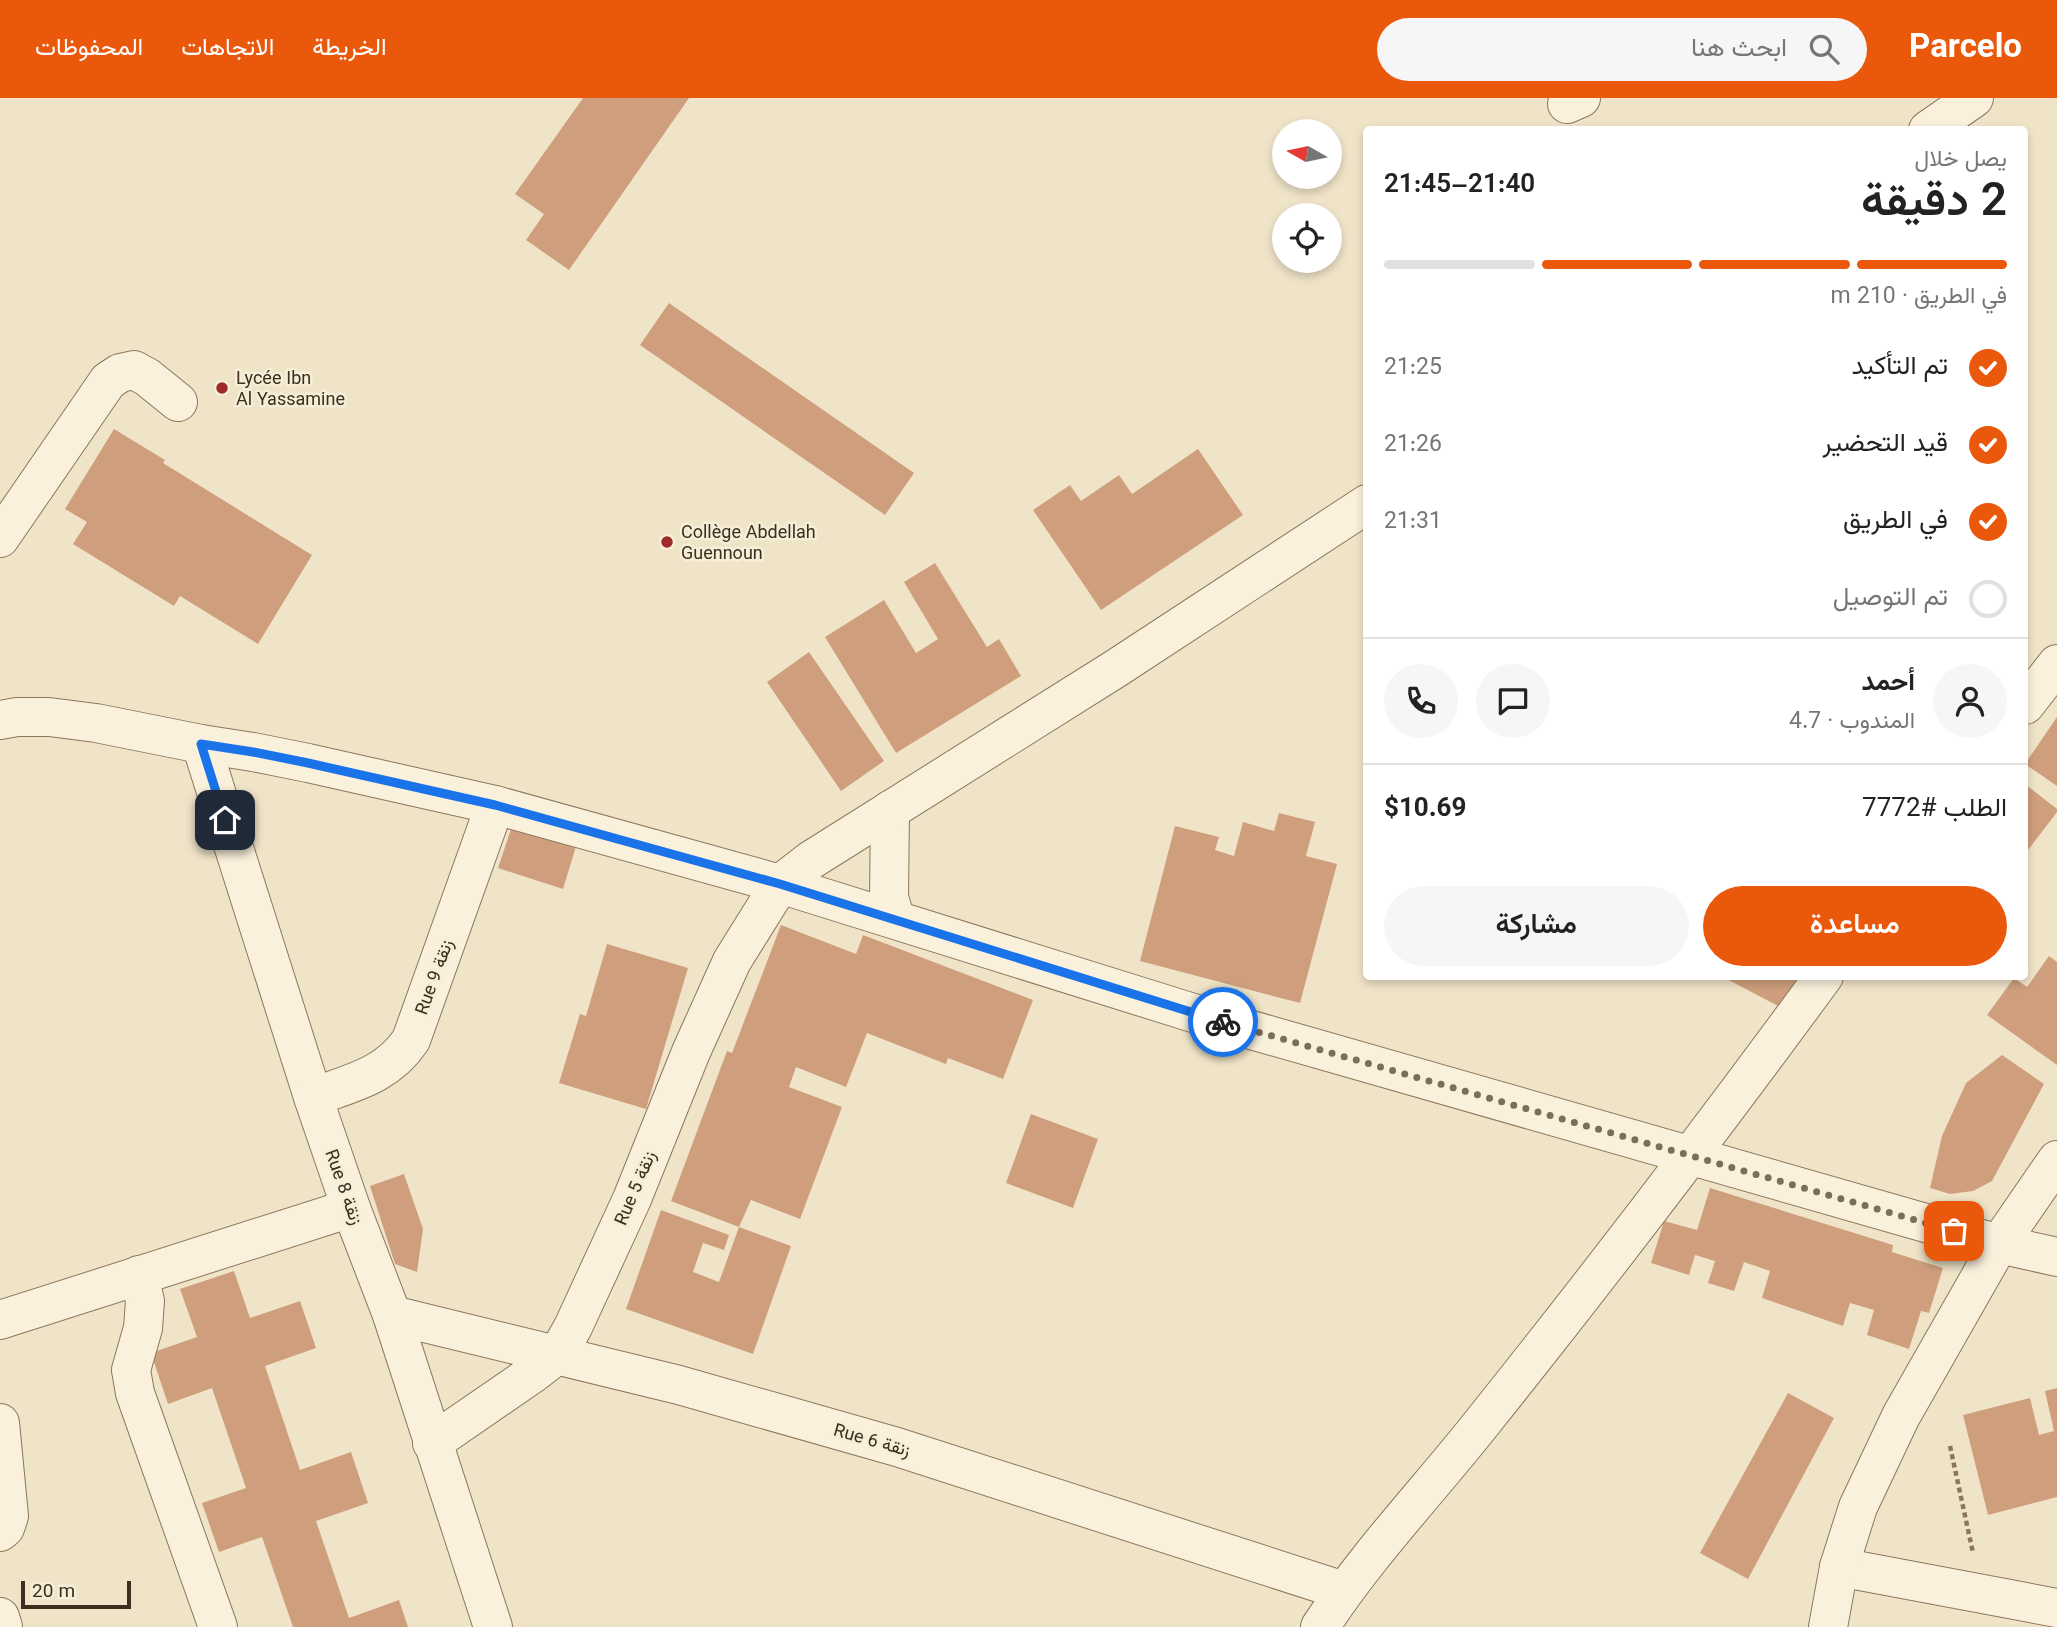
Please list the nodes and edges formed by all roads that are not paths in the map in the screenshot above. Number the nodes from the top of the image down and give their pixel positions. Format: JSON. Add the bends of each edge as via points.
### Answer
{"nodes":[{"id":1,"x":1974,"y":98,"type":"edge"},
{"id":2,"x":1934,"y":126,"type":"edge"},
{"id":3,"x":178,"y":402,"type":"dead end"},
{"id":4,"x":1358,"y":517,"type":"edge"},
{"id":5,"x":0,"y":538,"type":"edge"},
{"id":6,"x":2057,"y":664,"type":"edge"},
{"id":7,"x":2028,"y":701,"type":"edge"},
{"id":8,"x":0,"y":720,"type":"edge"},
{"id":9,"x":201,"y":744,"type":"junction"},
{"id":10,"x":495,"y":805,"type":"junction"},
{"id":11,"x":890,"y":810,"type":"junction"},
{"id":12,"x":780,"y":884,"type":"junction"},
{"id":13,"x":895,"y":918,"type":"junction"},
{"id":14,"x":1821,"y":980,"type":"edge"},
{"id":15,"x":313,"y":1097,"type":"junction"},
{"id":16,"x":1692,"y":1156,"type":"junction"},
{"id":17,"x":2057,"y":1160,"type":"edge"},
{"id":18,"x":351,"y":1208,"type":"junction"},
{"id":19,"x":1999,"y":1244,"type":"junction"},
{"id":20,"x":2057,"y":1257,"type":"edge"},
{"id":21,"x":139,"y":1275,"type":"junction"},
{"id":22,"x":393,"y":1315,"type":"junction"},
{"id":23,"x":0,"y":1320,"type":"edge"},
{"id":24,"x":558,"y":1353,"type":"junction"},
{"id":25,"x":0,"y":1423,"type":"edge"},
{"id":26,"x":432,"y":1443,"type":"junction"},
{"id":27,"x":0,"y":1532,"type":"edge"},
{"id":28,"x":1839,"y":1567,"type":"junction"},
{"id":29,"x":1343,"y":1591,"type":"junction"},
{"id":30,"x":2057,"y":1608,"type":"edge"},
{"id":31,"x":0,"y":1617,"type":"edge"},
{"id":32,"x":3,"y":1627,"type":"edge"},
{"id":33,"x":218,"y":1627,"type":"edge"},
{"id":34,"x":493,"y":1627,"type":"edge"},
{"id":35,"x":1320,"y":1627,"type":"edge"},
{"id":36,"x":1828,"y":1627,"type":"edge"}],
"edges":[{"from":1,"to":2,"type":"street"},
{"from":3,"to":5,"type":"street","via":[[134,370],[108,381]]},
{"from":4,"to":11,"type":"street"},
{"from":6,"to":7,"type":"street"},
{"from":8,"to":9,"type":"street","via":[[49,717]]},
{"from":9,"to":10,"type":"street"},
{"from":9,"to":15,"type":"street","name":"Rue 8 زنقة"},
{"from":10,"to":12,"type":"street"},
{"from":10,"to":15,"type":"street","name":"Rue 9 زنقة","via":[[411,1040],[385,1067]]},
{"from":11,"to":12,"type":"street"},
{"from":11,"to":13,"type":"street","via":[[889,897]]},
{"from":12,"to":13,"type":"street"},
{"from":12,"to":24,"type":"street","name":"Rue 5 زنقة","via":[[732,961],[632,1199]]},
{"from":13,"to":16,"type":"street","via":[[1206,1017]]},
{"from":14,"to":16,"type":"street"},
{"from":15,"to":18,"type":"street","name":"Rue 8 زنقة"},
{"from":16,"to":19,"type":"street"},
{"from":16,"to":29,"type":"street","via":[[1484,1421]]},
{"from":17,"to":19,"type":"street"},
{"from":18,"to":21,"type":"street"},
{"from":18,"to":22,"type":"street","name":"Rue 8 زنقة"},
{"from":19,"to":20,"type":"street"},
{"from":19,"to":28,"type":"street","via":[[1901,1416],[1858,1507]]},
{"from":21,"to":23,"type":"street"},
{"from":21,"to":33,"type":"street","via":[[145,1301],[131,1370],[135,1393]]},
{"from":22,"to":24,"type":"street","name":"Rue 6 زنقة"},
{"from":22,"to":26,"type":"street","name":"Rue 8 زنقة"},
{"from":24,"to":26,"type":"street","name":"Rue 5 زنقة"},
{"from":24,"to":29,"type":"street","name":"Rue 6 زنقة","via":[[897,1447]]},
{"from":25,"to":27,"type":"street","via":[[9,1516]]},
{"from":26,"to":34,"type":"street","name":"Rue 8 زنقة"},
{"from":28,"to":30,"type":"street"},
{"from":28,"to":36,"type":"street"},
{"from":29,"to":35,"type":"street"},
{"from":31,"to":32,"type":"street"}]}
